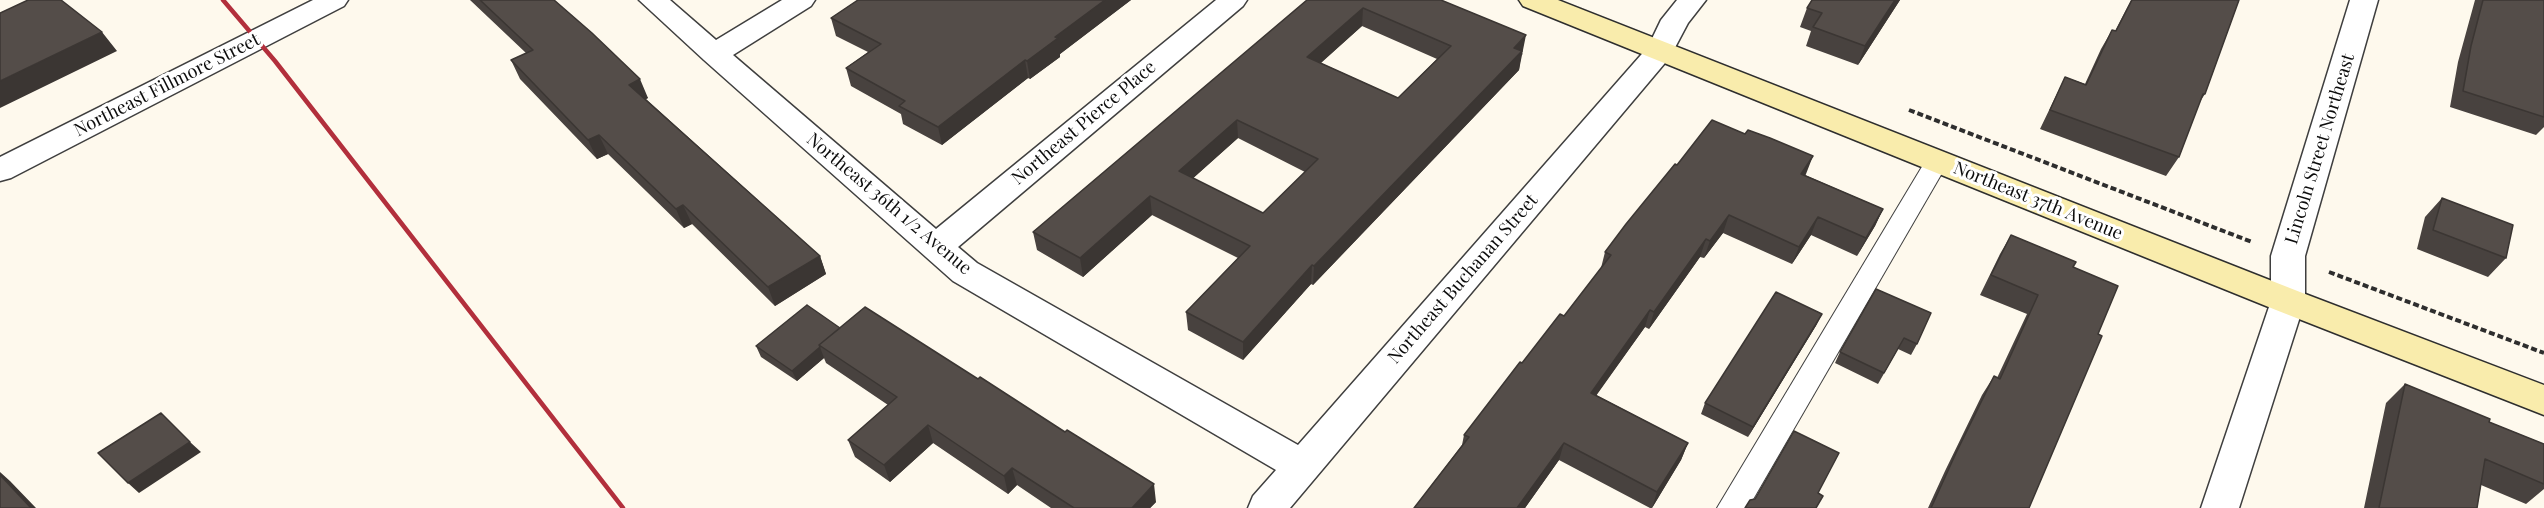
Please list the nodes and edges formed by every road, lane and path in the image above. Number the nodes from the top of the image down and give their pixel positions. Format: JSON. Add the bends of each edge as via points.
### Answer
{"nodes":[{"id":1,"x":334,"y":0,"type":"edge"},
{"id":2,"x":653,"y":0,"type":"edge"},
{"id":3,"x":801,"y":0,"type":"edge"},
{"id":4,"x":1233,"y":0,"type":"edge"},
{"id":5,"x":1533,"y":0,"type":"edge"},
{"id":6,"x":1692,"y":0,"type":"edge"},
{"id":7,"x":2364,"y":0,"type":"edge"},
{"id":8,"x":1660,"y":51,"type":"junction"},
{"id":9,"x":714,"y":54,"type":"junction"},
{"id":10,"x":1907,"y":109,"type":"dead end"},
{"id":11,"x":1937,"y":161,"type":"junction"},
{"id":12,"x":0,"y":170,"type":"edge"},
{"id":13,"x":2228,"y":232,"type":"dead end"},
{"id":14,"x":936,"y":247,"type":"junction"},
{"id":15,"x":2322,"y":269,"type":"dead end"},
{"id":16,"x":2288,"y":301,"type":"junction"},
{"id":17,"x":2544,"y":353,"type":"edge"},
{"id":18,"x":2544,"y":399,"type":"edge"},
{"id":19,"x":1303,"y":466,"type":"junction"},
{"id":20,"x":1267,"y":508,"type":"edge"},
{"id":21,"x":1732,"y":508,"type":"edge"},
{"id":22,"x":2220,"y":508,"type":"edge"}],
"edges":[{"from":1,"to":12,"type":"street","name":"Northeast Fillmore Street"},
{"from":2,"to":9,"type":"street","name":"Northeast 36th 1/2 Avenue"},
{"from":3,"to":9,"type":"street"},
{"from":4,"to":14,"type":"street","name":"Northeast Pierce Place"},
{"from":5,"to":8,"type":"street","name":"Northeast 37th Avenue"},
{"from":6,"to":8,"type":"street","name":"Northeast Buchanan Street","via":[[1675,20]]},
{"from":7,"to":16,"type":"street","name":"Lincoln Street Northeast","via":[[2288,256]]},
{"from":8,"to":11,"type":"street","name":"Northeast 37th Avenue"},
{"from":8,"to":19,"type":"street","name":"Northeast Buchanan Street"},
{"from":9,"to":14,"type":"street","name":"Northeast 36th 1/2 Avenue"},
{"from":10,"to":13,"type":"path"},
{"from":11,"to":16,"type":"street","name":"Northeast 37th Avenue"},
{"from":11,"to":21,"type":"lane"},
{"from":14,"to":19,"type":"street","name":"Northeast 36th 1/2 Avenue","via":[[965,272]]},
{"from":15,"to":17,"type":"path"},
{"from":16,"to":18,"type":"street","name":"Northeast 37th Avenue"},
{"from":16,"to":22,"type":"street","name":"Lincoln Street Northeast"},
{"from":19,"to":20,"type":"street","name":"Northeast Buchanan Street"}]}
